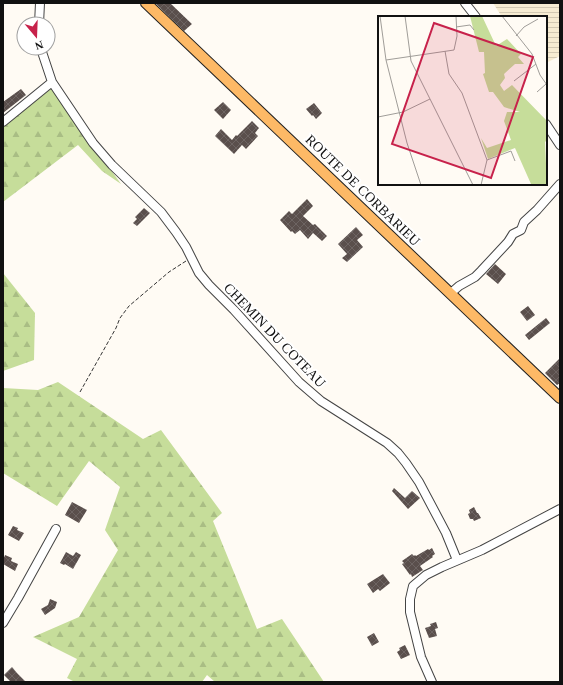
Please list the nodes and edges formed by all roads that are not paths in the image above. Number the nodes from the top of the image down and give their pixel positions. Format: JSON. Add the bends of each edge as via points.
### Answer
{"nodes":[{"id":1,"x":40,"y":3,"type":"edge"},
{"id":2,"x":146,"y":3,"type":"edge"},
{"id":3,"x":465,"y":3,"type":"edge"},
{"id":4,"x":39,"y":16,"type":"edge"},
{"id":5,"x":475,"y":16,"type":"edge"},
{"id":6,"x":43,"y":56,"type":"edge"},
{"id":7,"x":52,"y":82,"type":"junction"},
{"id":8,"x":3,"y":122,"type":"edge"},
{"id":9,"x":547,"y":126,"type":"edge"},
{"id":10,"x":560,"y":145,"type":"edge"},
{"id":11,"x":560,"y":184,"type":"edge"},
{"id":12,"x":470,"y":285,"type":"dead end"},
{"id":13,"x":453,"y":296,"type":"junction"},
{"id":14,"x":560,"y":398,"type":"edge"},
{"id":15,"x":560,"y":509,"type":"edge"},
{"id":16,"x":56,"y":529,"type":"dead end"},
{"id":17,"x":457,"y":560,"type":"junction"},
{"id":18,"x":3,"y":623,"type":"edge"},
{"id":19,"x":432,"y":682,"type":"edge"}],
"edges":[{"from":1,"to":4,"type":"street"},
{"from":2,"to":13,"type":"main road","name":"ROUTE DE CORBARIEU"},
{"from":3,"to":5,"type":"street"},
{"from":6,"to":7,"type":"street","name":"CHEMIN DU COTEAU"},
{"from":7,"to":8,"type":"street"},
{"from":7,"to":17,"type":"street","name":"CHEMIN DU COTEAU","via":[[93,143],[176,232],[199,273],[299,382],[321,401],[387,443],[398,453],[419,482]]},
{"from":9,"to":10,"type":"street"},
{"from":11,"to":13,"type":"street","via":[[481,272],[459,286]]},
{"from":12,"to":13,"type":"street"},
{"from":13,"to":14,"type":"main road","name":"ROUTE DE CORBARIEU"},
{"from":15,"to":17,"type":"street","via":[[482,550]]},
{"from":16,"to":18,"type":"street"},
{"from":17,"to":19,"type":"street","via":[[413,586],[410,599],[410,612],[419,650]]}]}
